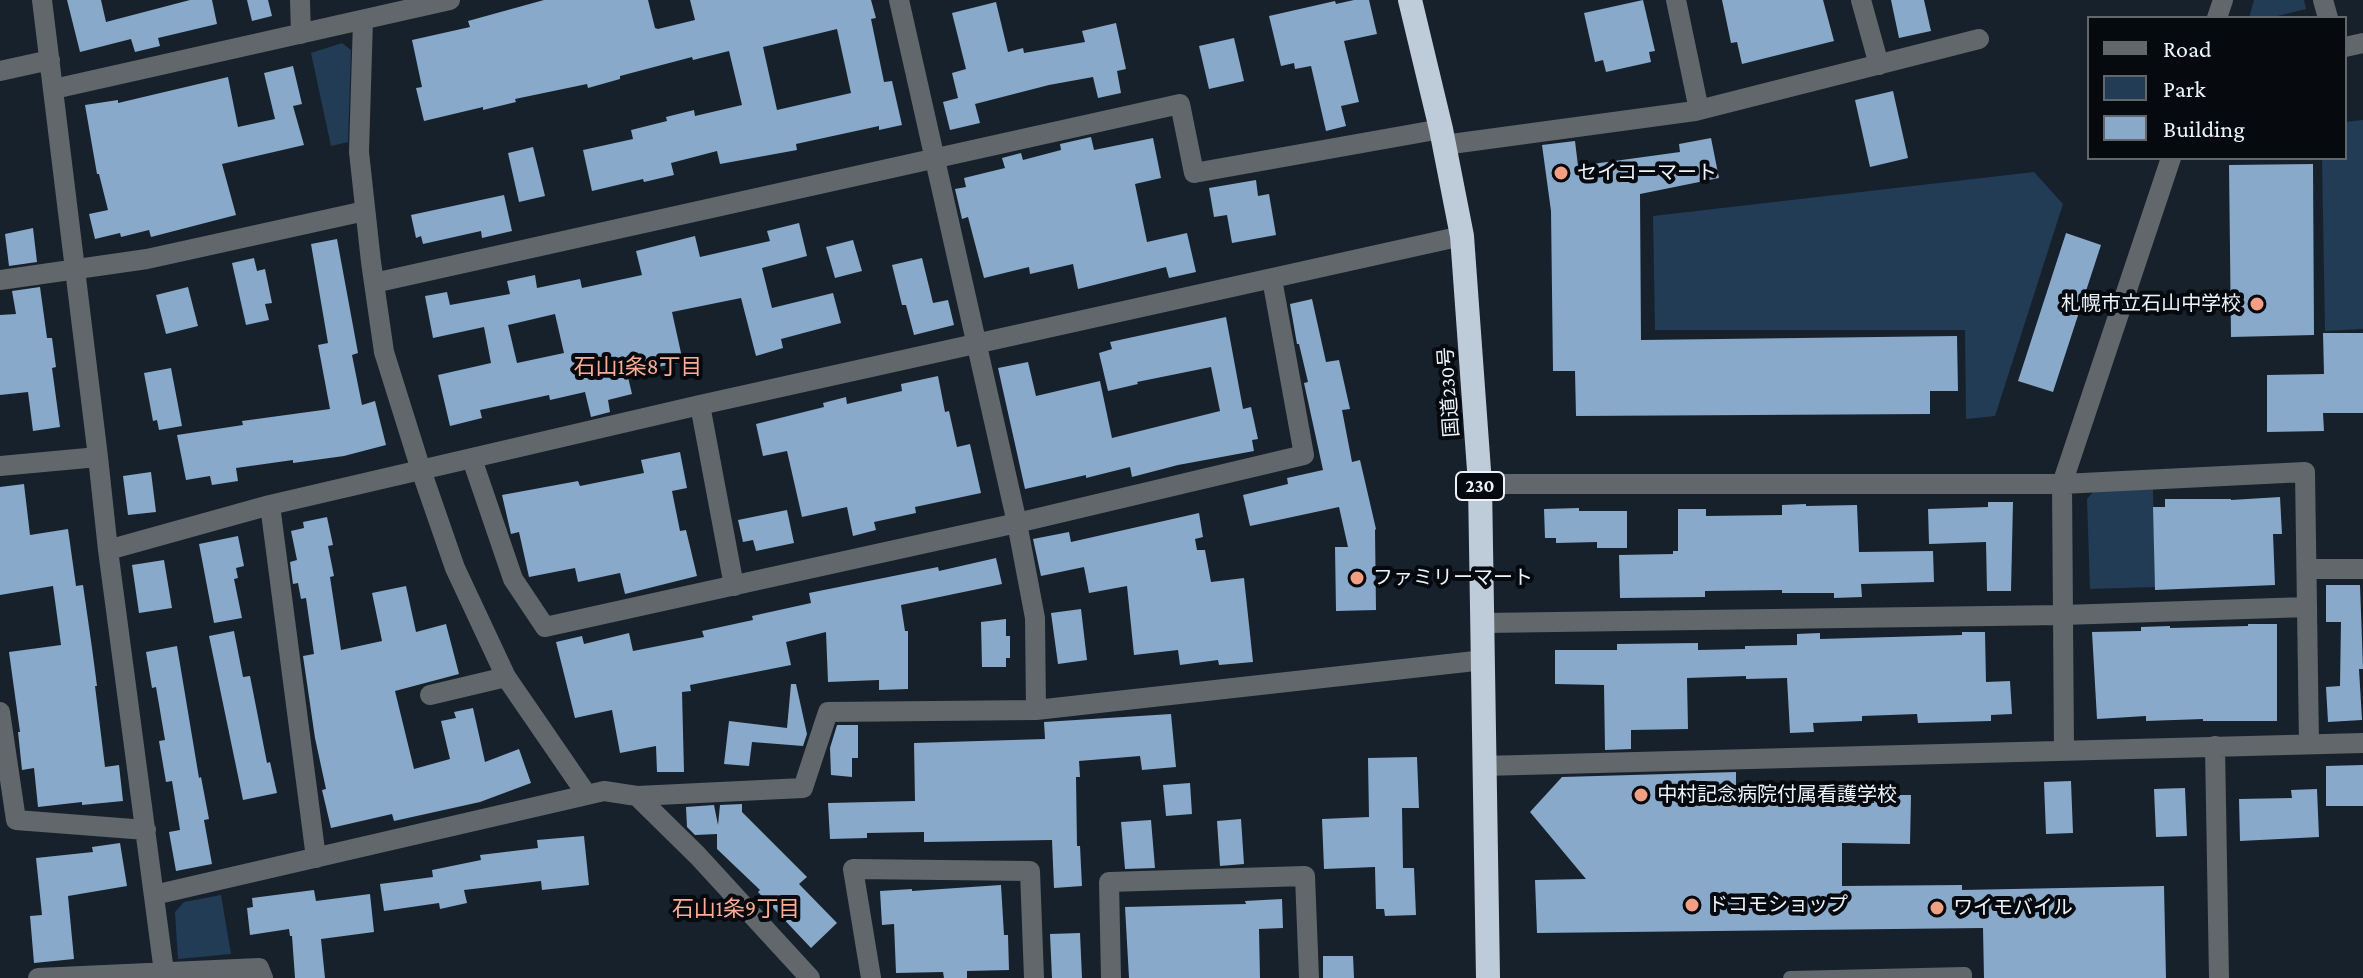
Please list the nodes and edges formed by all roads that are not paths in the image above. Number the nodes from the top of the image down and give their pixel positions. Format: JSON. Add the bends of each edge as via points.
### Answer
{"nodes":[{"id":1,"x":42,"y":0,"type":"edge"},
{"id":2,"x":300,"y":0,"type":"edge"},
{"id":3,"x":450,"y":0,"type":"edge"},
{"id":4,"x":899,"y":0,"type":"edge"},
{"id":5,"x":1410,"y":0,"type":"edge"},
{"id":6,"x":1676,"y":0,"type":"edge"},
{"id":7,"x":1861,"y":0,"type":"edge"},
{"id":8,"x":421,"y":3,"type":"edge"},
{"id":9,"x":363,"y":20,"type":"junction"},
{"id":10,"x":301,"y":34,"type":"junction"},
{"id":11,"x":1979,"y":39,"type":"dead end"},
{"id":12,"x":50,"y":60,"type":"junction"},
{"id":13,"x":1879,"y":65,"type":"junction"},
{"id":14,"x":0,"y":71,"type":"edge"},
{"id":15,"x":54,"y":89,"type":"junction"},
{"id":16,"x":1699,"y":110,"type":"junction"},
{"id":17,"x":1442,"y":137,"type":"junction"},
{"id":18,"x":933,"y":159,"type":"junction"},
{"id":19,"x":2170,"y":160,"type":"edge"},
{"id":20,"x":365,"y":211,"type":"junction"},
{"id":21,"x":1462,"y":236,"type":"junction"},
{"id":22,"x":74,"y":270,"type":"junction"},
{"id":23,"x":1272,"y":279,"type":"junction"},
{"id":24,"x":0,"y":280,"type":"edge"},
{"id":25,"x":374,"y":283,"type":"junction"},
{"id":26,"x":975,"y":344,"type":"junction"},
{"id":27,"x":700,"y":405,"type":"junction"},
{"id":28,"x":98,"y":457,"type":"junction"},
{"id":29,"x":472,"y":459,"type":"junction"},
{"id":30,"x":0,"y":466,"type":"edge"},
{"id":31,"x":421,"y":470,"type":"junction"},
{"id":32,"x":1480,"y":484,"type":"junction"},
{"id":33,"x":2062,"y":484,"type":"junction"},
{"id":34,"x":270,"y":505,"type":"junction"},
{"id":35,"x":1017,"y":523,"type":"junction"},
{"id":36,"x":108,"y":550,"type":"junction"},
{"id":37,"x":2308,"y":569,"type":"junction"},
{"id":38,"x":2363,"y":569,"type":"edge"},
{"id":39,"x":734,"y":586,"type":"junction"},
{"id":40,"x":2307,"y":607,"type":"junction"},
{"id":41,"x":2063,"y":615,"type":"junction"},
{"id":42,"x":1483,"y":623,"type":"junction"},
{"id":43,"x":1484,"y":660,"type":"junction"},
{"id":44,"x":506,"y":677,"type":"junction"},
{"id":45,"x":430,"y":695,"type":"dead end"},
{"id":46,"x":1036,"y":710,"type":"junction"},
{"id":47,"x":0,"y":712,"type":"edge"},
{"id":48,"x":2363,"y":743,"type":"edge"},
{"id":49,"x":2309,"y":744,"type":"junction"},
{"id":50,"x":2215,"y":746,"type":"junction"},
{"id":51,"x":2064,"y":751,"type":"junction"},
{"id":52,"x":1483,"y":766,"type":"junction"},
{"id":53,"x":587,"y":795,"type":"junction"},
{"id":54,"x":637,"y":796,"type":"junction"},
{"id":55,"x":146,"y":830,"type":"junction"},
{"id":56,"x":316,"y":858,"type":"junction"},
{"id":57,"x":154,"y":895,"type":"junction"},
{"id":58,"x":164,"y":972,"type":"junction"},
{"id":59,"x":38,"y":978,"type":"edge"},
{"id":60,"x":263,"y":978,"type":"edge"},
{"id":61,"x":810,"y":978,"type":"edge"},
{"id":62,"x":871,"y":978,"type":"edge"},
{"id":63,"x":1034,"y":978,"type":"edge"},
{"id":64,"x":1111,"y":978,"type":"edge"},
{"id":65,"x":1309,"y":978,"type":"edge"},
{"id":66,"x":1488,"y":978,"type":"edge"},
{"id":67,"x":1790,"y":978,"type":"edge"},
{"id":68,"x":1809,"y":978,"type":"edge"},
{"id":69,"x":1965,"y":978,"type":"edge"},
{"id":70,"x":2219,"y":978,"type":"edge"}],
"edges":[{"from":1,"to":12,"type":"street"},
{"from":2,"to":10,"type":"street"},
{"from":3,"to":8,"type":"street"},
{"from":4,"to":18,"type":"street"},
{"from":5,"to":17,"type":"highway","name":"国道230号","number":"230"},
{"from":6,"to":16,"type":"street"},
{"from":7,"to":13,"type":"street"},
{"from":8,"to":9,"type":"street"},
{"from":9,"to":10,"type":"street"},
{"from":9,"to":20,"type":"street","via":[[359,152]]},
{"from":10,"to":15,"type":"street"},
{"from":11,"to":13,"type":"street"},
{"from":12,"to":14,"type":"street"},
{"from":12,"to":15,"type":"street"},
{"from":13,"to":16,"type":"street"},
{"from":15,"to":22,"type":"street"},
{"from":16,"to":17,"type":"street"},
{"from":17,"to":18,"type":"street","via":[[1194,173],[1180,104]]},
{"from":17,"to":21,"type":"highway","name":"国道230号","number":"230"},
{"from":18,"to":25,"type":"street"},
{"from":18,"to":26,"type":"street"},
{"from":19,"to":33,"type":"street"},
{"from":20,"to":22,"type":"street"},
{"from":20,"to":25,"type":"street"},
{"from":21,"to":23,"type":"street"},
{"from":21,"to":32,"type":"highway","name":"国道230号","number":"230"},
{"from":22,"to":24,"type":"street"},
{"from":22,"to":28,"type":"street"},
{"from":23,"to":26,"type":"street"},
{"from":23,"to":35,"type":"street","via":[[1304,455]]},
{"from":25,"to":31,"type":"street","via":[[384,352]]},
{"from":26,"to":27,"type":"street"},
{"from":26,"to":35,"type":"street"},
{"from":27,"to":29,"type":"street"},
{"from":27,"to":39,"type":"street"},
{"from":28,"to":30,"type":"street"},
{"from":28,"to":36,"type":"street"},
{"from":29,"to":31,"type":"street"},
{"from":29,"to":39,"type":"street","via":[[513,579],[545,627]]},
{"from":31,"to":34,"type":"street"},
{"from":31,"to":44,"type":"street","via":[[455,568]]},
{"from":32,"to":33,"type":"street"},
{"from":32,"to":42,"type":"highway","name":"国道230号","number":"230"},
{"from":33,"to":37,"type":"street","via":[[2305,472]]},
{"from":33,"to":41,"type":"street"},
{"from":34,"to":36,"type":"street"},
{"from":34,"to":56,"type":"street"},
{"from":35,"to":39,"type":"street"},
{"from":35,"to":46,"type":"street","via":[[1035,618]]},
{"from":36,"to":55,"type":"street"},
{"from":37,"to":38,"type":"street"},
{"from":37,"to":40,"type":"street"},
{"from":40,"to":41,"type":"street"},
{"from":40,"to":49,"type":"street"},
{"from":41,"to":42,"type":"street"},
{"from":41,"to":51,"type":"street"},
{"from":42,"to":43,"type":"highway","name":"国道230号","number":"230"},
{"from":43,"to":46,"type":"street"},
{"from":43,"to":52,"type":"highway","name":"国道230号","number":"230"},
{"from":44,"to":45,"type":"street"},
{"from":44,"to":53,"type":"street"},
{"from":46,"to":54,"type":"street","via":[[828,712],[803,788]]},
{"from":47,"to":55,"type":"street","via":[[16,820]]},
{"from":48,"to":49,"type":"street"},
{"from":49,"to":50,"type":"street"},
{"from":50,"to":51,"type":"street"},
{"from":50,"to":70,"type":"street"},
{"from":51,"to":52,"type":"street"},
{"from":52,"to":66,"type":"highway","name":"国道230号","number":"230"},
{"from":53,"to":54,"type":"street","via":[[604,791]]},
{"from":53,"to":56,"type":"street"},
{"from":54,"to":61,"type":"street"},
{"from":55,"to":57,"type":"street"},
{"from":56,"to":57,"type":"street"},
{"from":57,"to":58,"type":"street"},
{"from":58,"to":59,"type":"street"},
{"from":58,"to":60,"type":"street","via":[[259,968]]},
{"from":62,"to":63,"type":"street","via":[[853,869],[1030,871]]},
{"from":64,"to":65,"type":"street","via":[[1109,882],[1305,876]]},
{"from":67,"to":68,"type":"lane"},
{"from":68,"to":69,"type":"lane"}]}
